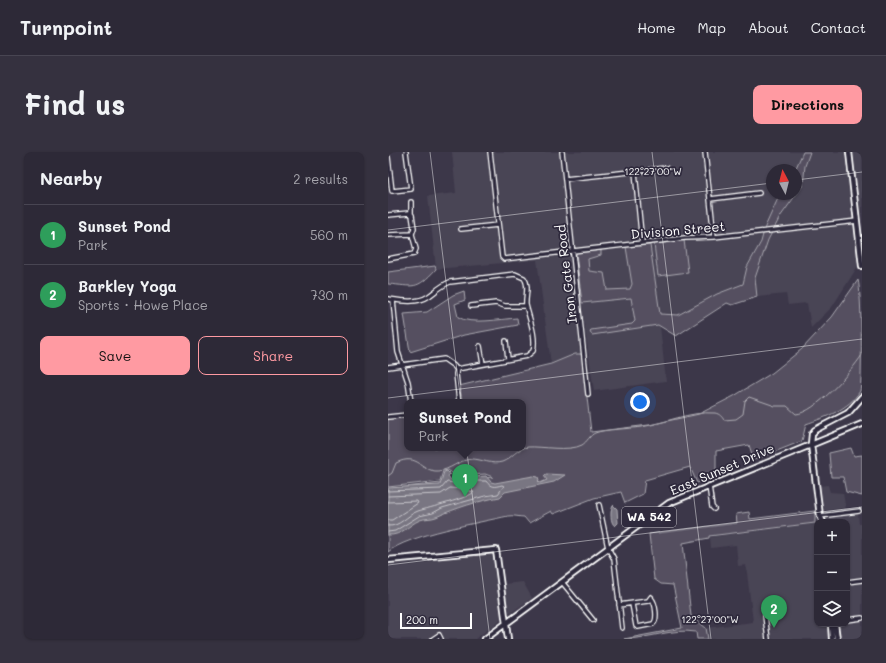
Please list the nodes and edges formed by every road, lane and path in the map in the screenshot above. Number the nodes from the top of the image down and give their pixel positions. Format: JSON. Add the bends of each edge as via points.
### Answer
{"nodes":[{"id":1,"x":406,"y":152,"type":"edge"},
{"id":2,"x":490,"y":152,"type":"edge"},
{"id":3,"x":562,"y":152,"type":"edge"},
{"id":4,"x":705,"y":152,"type":"edge"},
{"id":5,"x":849,"y":152,"type":"edge"},
{"id":6,"x":388,"y":157,"type":"edge"},
{"id":7,"x":666,"y":168,"type":"dead end"},
{"id":8,"x":635,"y":172,"type":"junction"},
{"id":9,"x":565,"y":179,"type":"junction"},
{"id":10,"x":390,"y":192,"type":"edge"},
{"id":11,"x":759,"y":193,"type":"dead end"},
{"id":12,"x":710,"y":199,"type":"junction"},
{"id":13,"x":411,"y":202,"type":"dead end"},
{"id":14,"x":411,"y":214,"type":"junction"},
{"id":15,"x":388,"y":216,"type":"edge"},
{"id":16,"x":857,"y":221,"type":"junction"},
{"id":17,"x":498,"y":225,"type":"junction"},
{"id":18,"x":461,"y":229,"type":"dead end"},
{"id":19,"x":412,"y":234,"type":"junction"},
{"id":20,"x":388,"y":235,"type":"edge"},
{"id":21,"x":714,"y":237,"type":"junction"},
{"id":22,"x":642,"y":243,"type":"junction"},
{"id":23,"x":573,"y":252,"type":"junction"},
{"id":24,"x":388,"y":259,"type":"edge"},
{"id":25,"x":862,"y":266,"type":"edge"},
{"id":26,"x":388,"y":299,"type":"edge"},
{"id":27,"x":393,"y":300,"type":"junction"},
{"id":28,"x":471,"y":306,"type":"dead end"},
{"id":29,"x":526,"y":306,"type":"junction"},
{"id":30,"x":506,"y":341,"type":"dead end"},
{"id":31,"x":480,"y":346,"type":"dead end"},
{"id":32,"x":508,"y":359,"type":"junction"},
{"id":33,"x":483,"y":364,"type":"junction"},
{"id":34,"x":402,"y":366,"type":"junction"},
{"id":35,"x":388,"y":368,"type":"edge"},
{"id":36,"x":457,"y":370,"type":"junction"},
{"id":37,"x":588,"y":394,"type":"dead end"},
{"id":38,"x":862,"y":397,"type":"edge"},
{"id":39,"x":411,"y":399,"type":"edge"},
{"id":40,"x":459,"y":399,"type":"edge"},
{"id":41,"x":404,"y":415,"type":"edge"},
{"id":42,"x":388,"y":417,"type":"edge"},
{"id":43,"x":862,"y":424,"type":"edge"},
{"id":44,"x":811,"y":444,"type":"junction"},
{"id":45,"x":709,"y":486,"type":"junction"},
{"id":46,"x":600,"y":505,"type":"dead end"},
{"id":47,"x":714,"y":509,"type":"dead end"},
{"id":48,"x":859,"y":511,"type":"dead end"},
{"id":49,"x":820,"y":516,"type":"junction"},
{"id":50,"x":819,"y":519,"type":"edge"},
{"id":51,"x":822,"y":519,"type":"edge"},
{"id":52,"x":608,"y":548,"type":"junction"},
{"id":53,"x":388,"y":560,"type":"edge"},
{"id":54,"x":862,"y":580,"type":"edge"},
{"id":55,"x":562,"y":582,"type":"junction"},
{"id":56,"x":850,"y":582,"type":"edge"},
{"id":57,"x":632,"y":604,"type":"junction"},
{"id":58,"x":619,"y":605,"type":"junction"},
{"id":59,"x":765,"y":616,"type":"dead end"},
{"id":60,"x":862,"y":618,"type":"edge"},
{"id":61,"x":593,"y":620,"type":"dead end"},
{"id":62,"x":850,"y":620,"type":"edge"},
{"id":63,"x":506,"y":623,"type":"junction"},
{"id":64,"x":830,"y":627,"type":"edge"},
{"id":65,"x":835,"y":627,"type":"edge"},
{"id":66,"x":622,"y":628,"type":"dead end"},
{"id":67,"x":434,"y":639,"type":"edge"},
{"id":68,"x":441,"y":639,"type":"edge"},
{"id":69,"x":484,"y":639,"type":"edge"},
{"id":70,"x":508,"y":639,"type":"edge"},
{"id":71,"x":768,"y":639,"type":"edge"},
{"id":72,"x":832,"y":639,"type":"edge"},
{"id":73,"x":837,"y":639,"type":"edge"}],
"edges":[{"from":1,"to":10,"type":"street","via":[[411,189]]},
{"from":2,"to":17,"type":"street"},
{"from":3,"to":9,"type":"street","name":"Iron Gate Road"},
{"from":4,"to":12,"type":"street"},
{"from":5,"to":16,"type":"main road"},
{"from":6,"to":10,"type":"street"},
{"from":7,"to":8,"type":"street"},
{"from":8,"to":9,"type":"street"},
{"from":8,"to":22,"type":"street"},
{"from":9,"to":23,"type":"street","name":"Iron Gate Road"},
{"from":11,"to":12,"type":"street"},
{"from":12,"to":21,"type":"street"},
{"from":13,"to":14,"type":"street"},
{"from":14,"to":15,"type":"street"},
{"from":14,"to":19,"type":"street","via":[[414,228]]},
{"from":16,"to":21,"type":"street","name":"Division Street"},
{"from":16,"to":25,"type":"main road"},
{"from":17,"to":18,"type":"street"},
{"from":17,"to":23,"type":"street","name":"Division Street","via":[[504,259]]},
{"from":19,"to":20,"type":"street"},
{"from":19,"to":24,"type":"street","via":[[416,249],[414,254]]},
{"from":21,"to":22,"type":"street","name":"Division Street"},
{"from":22,"to":23,"type":"street","name":"Division Street"},
{"from":23,"to":37,"type":"street","name":"Iron Gate Road"},
{"from":26,"to":27,"type":"street"},
{"from":27,"to":29,"type":"street","via":[[410,302],[427,297],[450,282],[515,274],[523,276],[526,281]]},
{"from":27,"to":34,"type":"street","via":[[398,352]]},
{"from":28,"to":29,"type":"street","via":[[496,303]]},
{"from":29,"to":32,"type":"street","via":[[534,343],[533,351],[527,356]]},
{"from":30,"to":32,"type":"street"},
{"from":31,"to":33,"type":"street"},
{"from":32,"to":33,"type":"street"},
{"from":33,"to":36,"type":"street"},
{"from":34,"to":35,"type":"street"},
{"from":34,"to":36,"type":"street","via":[[444,359]]},
{"from":34,"to":39,"type":"street"},
{"from":36,"to":40,"type":"street"},
{"from":38,"to":44,"type":"main road","via":[[848,413],[815,430]]},
{"from":41,"to":42,"type":"street"},
{"from":43,"to":44,"type":"main road","name":"East Sunset Drive","number":"WA 542"},
{"from":44,"to":45,"type":"main road","name":"East Sunset Drive","number":"WA 542"},
{"from":44,"to":49,"type":"main road"},
{"from":45,"to":47,"type":"street"},
{"from":45,"to":52,"type":"main road","name":"East Sunset Drive","number":"WA 542","via":[[669,503]]},
{"from":46,"to":52,"type":"street"},
{"from":48,"to":49,"type":"street"},
{"from":49,"to":50,"type":"main road"},
{"from":49,"to":51,"type":"main road"},
{"from":52,"to":55,"type":"main road","name":"East Sunset Drive","number":"WA 542"},
{"from":52,"to":58,"type":"street","via":[[614,559]]},
{"from":53,"to":63,"type":"main road","via":[[496,550]]},
{"from":54,"to":56,"type":"street"},
{"from":55,"to":61,"type":"street"},
{"from":55,"to":63,"type":"main road","name":"East Sunset Drive","number":"WA 542"},
{"from":57,"to":57,"type":"street","via":[[648,601],[651,597],[654,601],[656,620],[653,624],[636,626]]},
{"from":57,"to":58,"type":"street"},
{"from":58,"to":66,"type":"street"},
{"from":59,"to":71,"type":"street"},
{"from":60,"to":62,"type":"street"},
{"from":63,"to":69,"type":"main road","name":"East Sunset Drive","number":"WA 542"},
{"from":63,"to":70,"type":"main road"},
{"from":64,"to":72,"type":"main road"},
{"from":65,"to":73,"type":"main road"},
{"from":67,"to":68,"type":"street","via":[[439,635]]}]}
